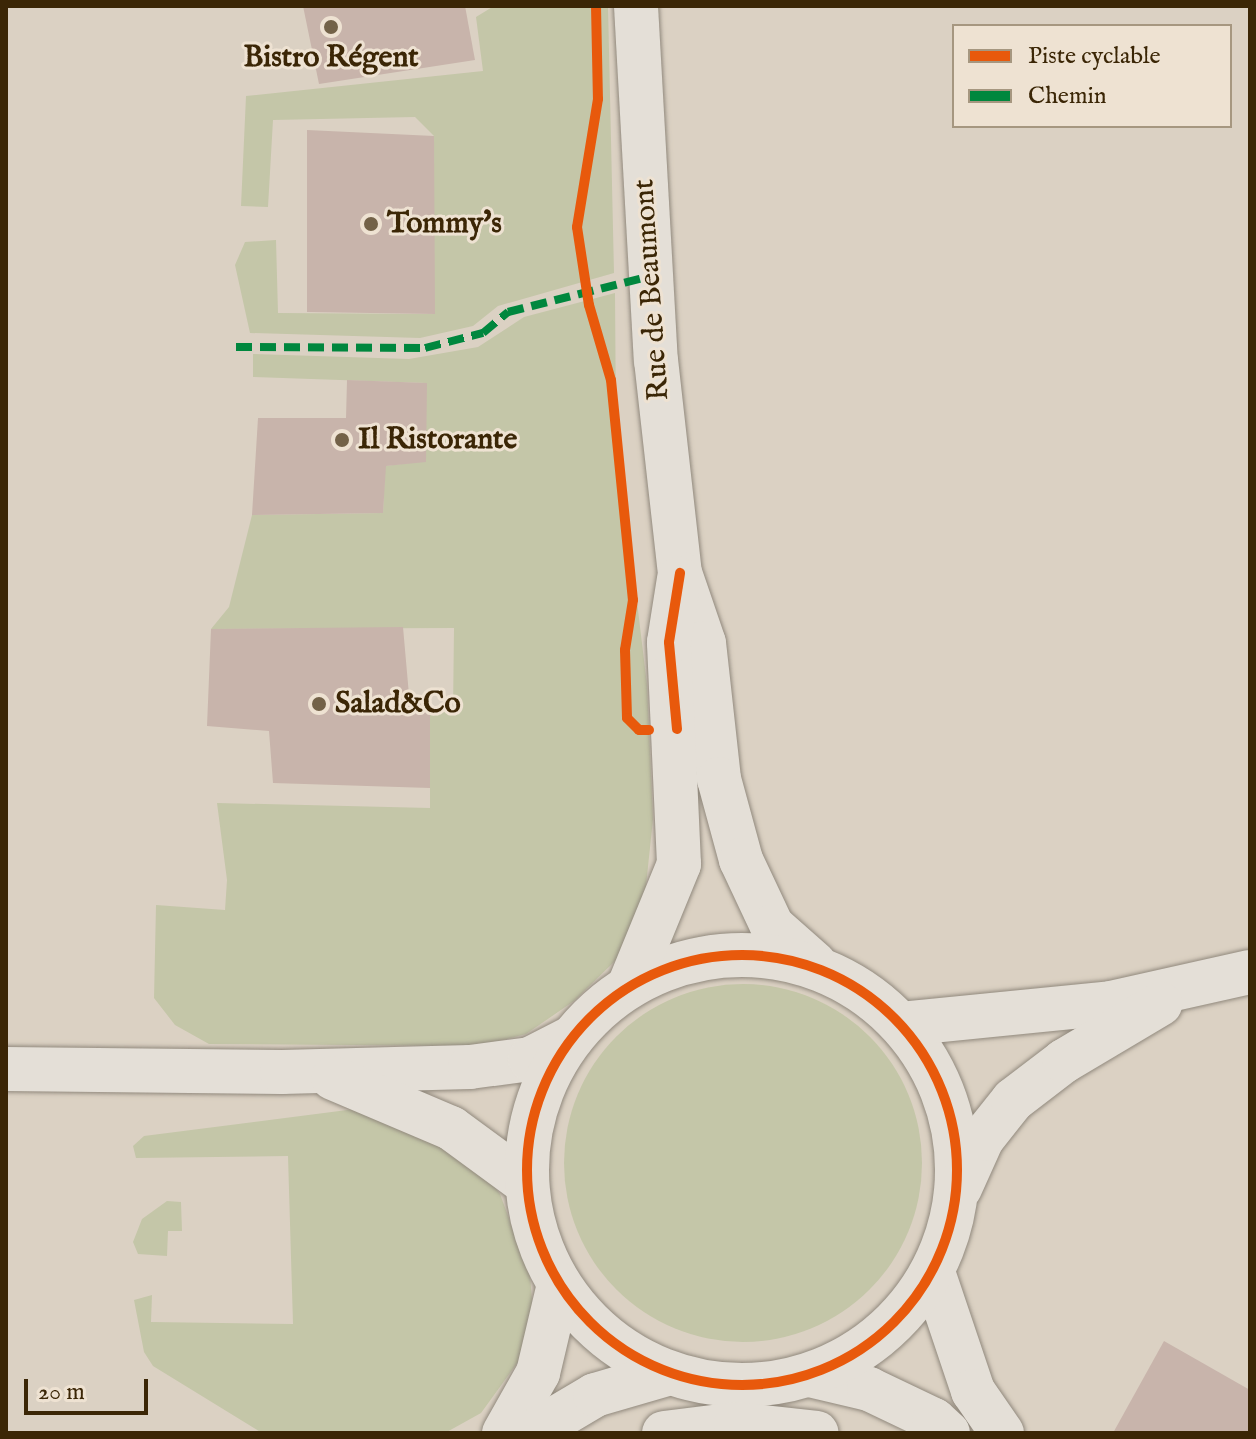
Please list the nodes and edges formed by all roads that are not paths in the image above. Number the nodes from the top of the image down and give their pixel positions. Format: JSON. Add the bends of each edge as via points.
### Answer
{"nodes":[{"id":1,"x":636,"y":6,"type":"edge"},
{"id":2,"x":680,"y":573,"type":"junction"},
{"id":3,"x":820,"y":968,"type":"junction"},
{"id":4,"x":1250,"y":972,"type":"edge"},
{"id":5,"x":1194,"y":985,"type":"junction"},
{"id":6,"x":629,"y":986,"type":"junction"},
{"id":7,"x":901,"y":1024,"type":"junction"},
{"id":8,"x":571,"y":1038,"type":"junction"},
{"id":9,"x":6,"y":1069,"type":"edge"},
{"id":10,"x":316,"y":1072,"type":"junction"},
{"id":11,"x":526,"y":1183,"type":"junction"},
{"id":12,"x":958,"y":1194,"type":"junction"},
{"id":13,"x":933,"y":1272,"type":"junction"},
{"id":14,"x":559,"y":1284,"type":"junction"},
{"id":15,"x":670,"y":1373,"type":"junction"},
{"id":16,"x":810,"y":1375,"type":"junction"},
{"id":17,"x":504,"y":1433,"type":"edge"},
{"id":18,"x":531,"y":1433,"type":"edge"},
{"id":19,"x":664,"y":1433,"type":"edge"},
{"id":20,"x":817,"y":1433,"type":"edge"},
{"id":21,"x":948,"y":1433,"type":"edge"},
{"id":22,"x":1002,"y":1433,"type":"edge"}],
"edges":[{"from":1,"to":2,"type":"street","name":"Rue de Beaumont","via":[[656,360]]},
{"from":2,"to":3,"type":"street","name":"Rue de Beaumont","via":[[704,643],[719,779],[750,888],[772,926]]},
{"from":2,"to":6,"type":"street","name":"Rue de Beaumont","via":[[669,642],[679,864]]},
{"from":3,"to":6,"type":"street","via":[[772,956],[722,954],[674,964]]},
{"from":3,"to":7,"type":"street","via":[[869,994]]},
{"from":4,"to":5,"type":"street"},
{"from":5,"to":7,"type":"street","via":[[1111,1003]]},
{"from":5,"to":12,"type":"street","via":[[1064,1061],[1013,1100],[982,1139]]},
{"from":6,"to":8,"type":"street"},
{"from":7,"to":12,"type":"street","via":[[936,1074],[955,1132]]},
{"from":8,"to":10,"type":"street","via":[[530,1059]]},
{"from":8,"to":11,"type":"street","via":[[535,1106]]},
{"from":9,"to":10,"type":"street"},
{"from":10,"to":11,"type":"street","via":[[451,1128]]},
{"from":11,"to":14,"type":"street","via":[[543,1252]]},
{"from":12,"to":13,"type":"street"},
{"from":13,"to":16,"type":"street","via":[[911,1306],[881,1336],[848,1359]]},
{"from":13,"to":22,"type":"street","via":[[973,1391]]},
{"from":14,"to":15,"type":"street","via":[[607,1338]]},
{"from":14,"to":17,"type":"street","via":[[538,1373]]},
{"from":15,"to":16,"type":"street","via":[[740,1386]]},
{"from":15,"to":18,"type":"street","via":[[595,1395]]},
{"from":16,"to":21,"type":"street","via":[[869,1389],[934,1420]]},
{"from":19,"to":20,"type":"street","via":[[736,1424]]}]}
